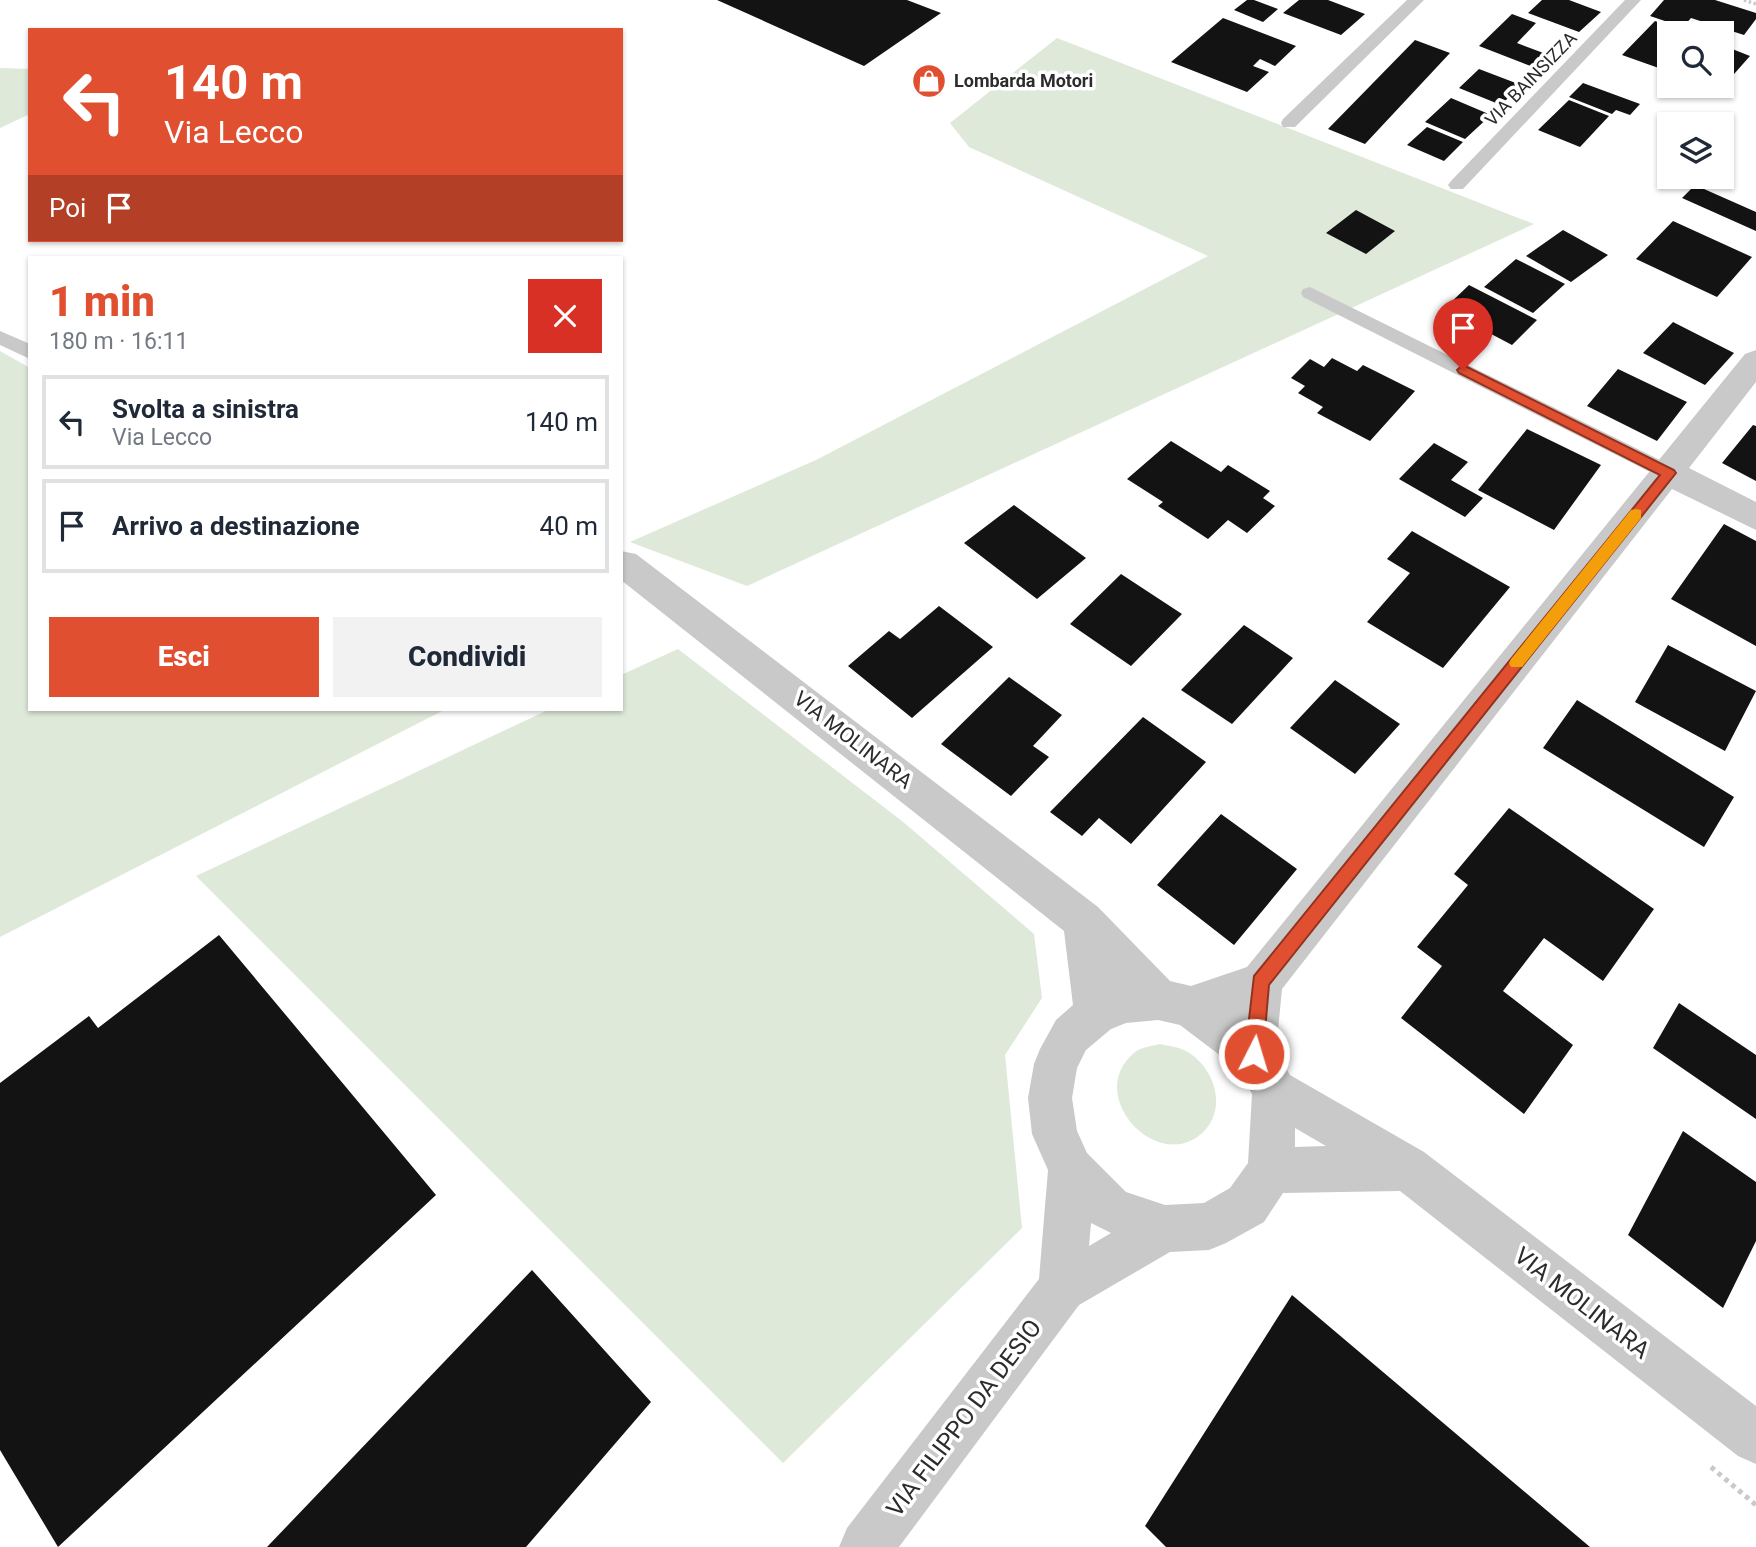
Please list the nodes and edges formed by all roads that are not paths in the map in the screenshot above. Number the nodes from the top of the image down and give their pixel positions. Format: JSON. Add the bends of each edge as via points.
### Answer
{"nodes":[{"id":1,"x":1416,"y":0,"type":"edge"},
{"id":2,"x":1633,"y":0,"type":"edge"},
{"id":3,"x":1289,"y":124,"type":"dead end"},
{"id":4,"x":1457,"y":185,"type":"dead end"},
{"id":5,"x":1310,"y":293,"type":"dead end"},
{"id":6,"x":0,"y":337,"type":"edge"},
{"id":7,"x":28,"y":351,"type":"edge"},
{"id":8,"x":1756,"y":361,"type":"edge"},
{"id":9,"x":1669,"y":473,"type":"junction"},
{"id":10,"x":1756,"y":517,"type":"edge"},
{"id":11,"x":623,"y":562,"type":"edge"},
{"id":12,"x":1083,"y":921,"type":"junction"},
{"id":13,"x":1261,"y":982,"type":"junction"},
{"id":14,"x":1175,"y":1003,"type":"junction"},
{"id":15,"x":1096,"y":1014,"type":"junction"},
{"id":16,"x":1264,"y":1072,"type":"junction"},
{"id":17,"x":1408,"y":1168,"type":"junction"},
{"id":18,"x":1071,"y":1169,"type":"junction"},
{"id":19,"x":1271,"y":1170,"type":"junction"},
{"id":20,"x":1165,"y":1230,"type":"junction"},
{"id":21,"x":1062,"y":1288,"type":"junction"},
{"id":22,"x":1756,"y":1438,"type":"edge"},
{"id":23,"x":866,"y":1547,"type":"edge"}],
"edges":[{"from":1,"to":3,"type":"lane"},
{"from":2,"to":4,"type":"lane","name":"VIA BAINSIZZA"},
{"from":5,"to":9,"type":"lane"},
{"from":6,"to":7,"type":"lane"},
{"from":8,"to":9,"type":"street"},
{"from":9,"to":10,"type":"street"},
{"from":9,"to":13,"type":"street"},
{"from":11,"to":12,"type":"street","name":"VIA MOLINARA"},
{"from":12,"to":14,"type":"street","name":"VIA MOLINARA"},
{"from":12,"to":15,"type":"street"},
{"from":13,"to":14,"type":"street"},
{"from":13,"to":16,"type":"street"},
{"from":14,"to":15,"type":"street","via":[[1126,1002]]},
{"from":14,"to":16,"type":"street"},
{"from":15,"to":18,"type":"street","via":[[1071,1035],[1056,1064],[1050,1098],[1055,1134]]},
{"from":16,"to":17,"type":"street","name":"VIA MOLINARA"},
{"from":16,"to":19,"type":"street"},
{"from":17,"to":19,"type":"street"},
{"from":17,"to":22,"type":"street","name":"VIA MOLINARA"},
{"from":18,"to":20,"type":"street","via":[[1111,1210]]},
{"from":18,"to":21,"type":"street"},
{"from":19,"to":20,"type":"street","via":[[1247,1205],[1219,1221]]},
{"from":20,"to":21,"type":"street","name":"VIA FILIPPO DA DESIO"},
{"from":21,"to":23,"type":"street","name":"VIA FILIPPO DA DESIO"}]}
